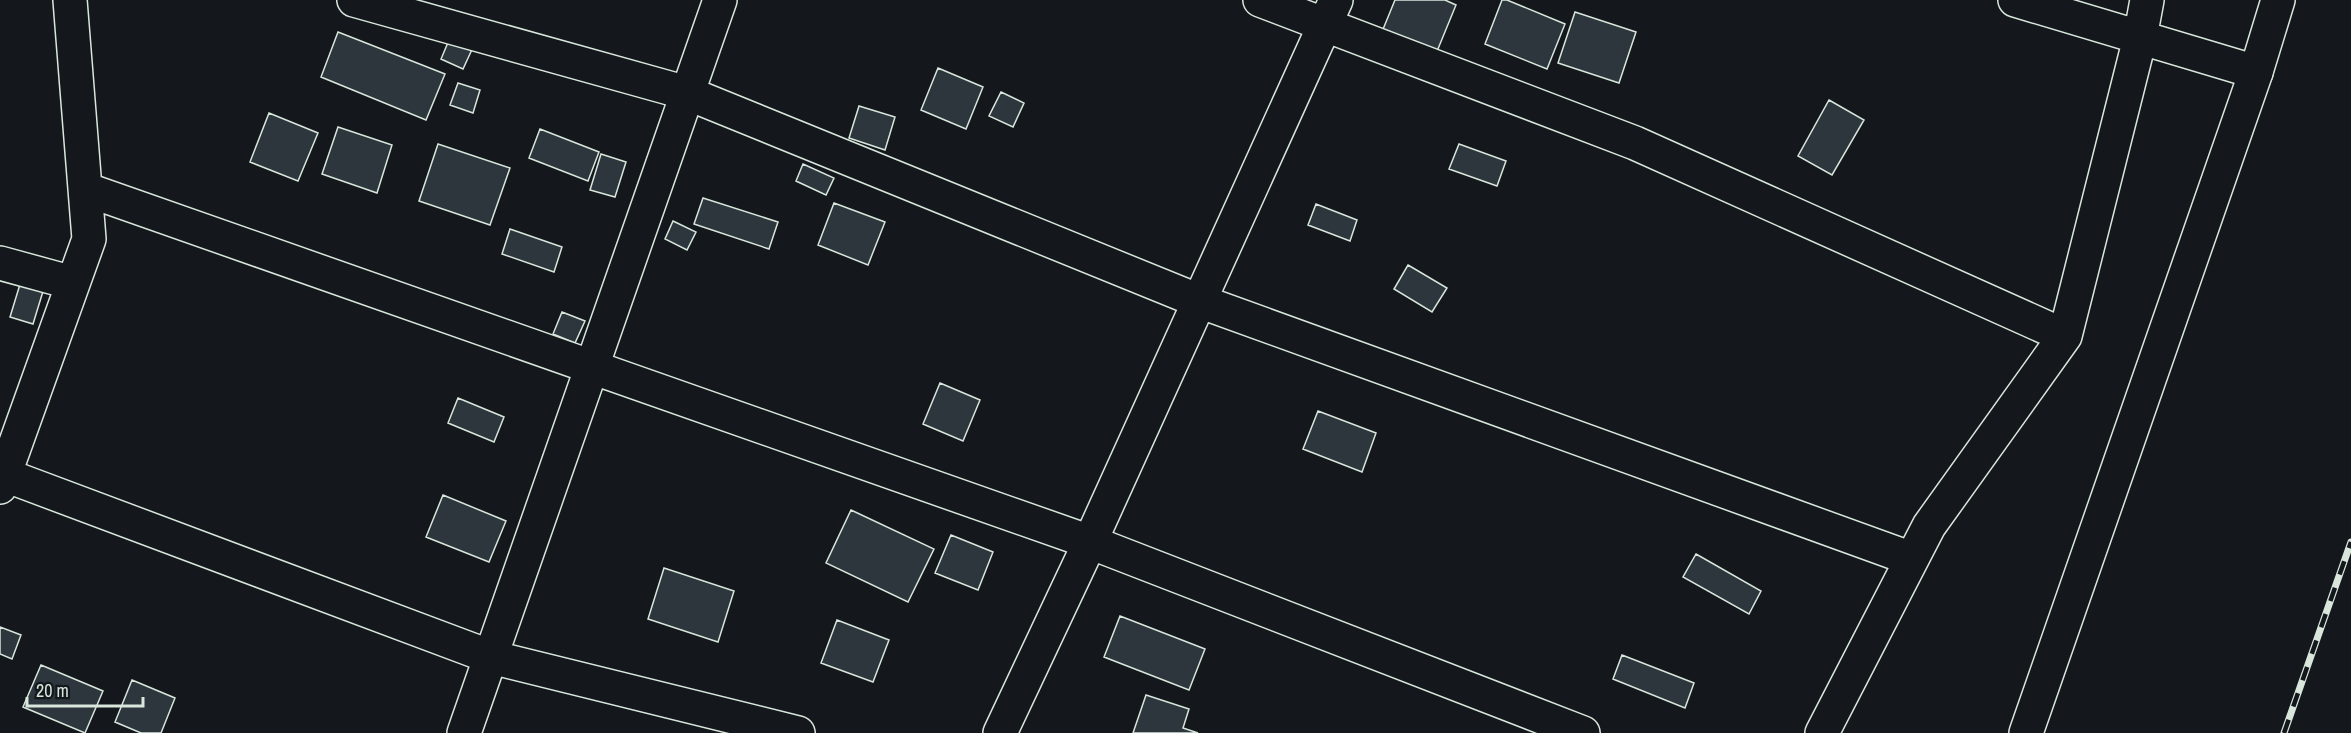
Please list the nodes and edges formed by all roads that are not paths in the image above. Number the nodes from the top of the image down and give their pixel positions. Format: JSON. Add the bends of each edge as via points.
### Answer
{"nodes":[{"id":1,"x":70,"y":0,"type":"edge"},
{"id":2,"x":354,"y":0,"type":"edge"},
{"id":3,"x":720,"y":0,"type":"edge"},
{"id":4,"x":1260,"y":0,"type":"edge"},
{"id":5,"x":2015,"y":0,"type":"edge"},
{"id":6,"x":2147,"y":0,"type":"edge"},
{"id":7,"x":2278,"y":0,"type":"edge"},
{"id":8,"x":1330,"y":12,"type":"edge"},
{"id":9,"x":2140,"y":38,"type":"junction"},
{"id":10,"x":2256,"y":72,"type":"junction"},
{"id":11,"x":687,"y":93,"type":"junction"},
{"id":12,"x":85,"y":189,"type":"junction"},
{"id":13,"x":0,"y":263,"type":"edge"},
{"id":14,"x":73,"y":284,"type":"junction"},
{"id":15,"x":1199,"y":301,"type":"junction"},
{"id":16,"x":2066,"y":336,"type":"junction"},
{"id":17,"x":592,"y":366,"type":"junction"},
{"id":18,"x":2,"y":481,"type":"edge"},
{"id":19,"x":1090,"y":542,"type":"junction"},
{"id":20,"x":1912,"y":559,"type":"junction"},
{"id":21,"x":491,"y":657,"type":"junction"},
{"id":22,"x":464,"y":733,"type":"edge"},
{"id":23,"x":798,"y":733,"type":"edge"},
{"id":24,"x":1000,"y":733,"type":"edge"},
{"id":25,"x":1583,"y":733,"type":"edge"},
{"id":26,"x":1822,"y":733,"type":"edge"},
{"id":27,"x":2026,"y":733,"type":"edge"}],
"edges":[{"from":1,"to":12,"type":"street"},
{"from":2,"to":11,"type":"street"},
{"from":3,"to":11,"type":"street"},
{"from":4,"to":8,"type":"street"},
{"from":5,"to":9,"type":"street"},
{"from":6,"to":9,"type":"street"},
{"from":7,"to":10,"type":"street"},
{"from":8,"to":15,"type":"street"},
{"from":8,"to":16,"type":"street"},
{"from":9,"to":10,"type":"street"},
{"from":9,"to":16,"type":"street"},
{"from":10,"to":27,"type":"street"},
{"from":11,"to":15,"type":"street"},
{"from":11,"to":17,"type":"street"},
{"from":12,"to":14,"type":"street","via":[[89,239]]},
{"from":12,"to":17,"type":"street"},
{"from":13,"to":14,"type":"street"},
{"from":14,"to":18,"type":"street"},
{"from":15,"to":19,"type":"street"},
{"from":15,"to":20,"type":"street"},
{"from":16,"to":20,"type":"street","via":[[1929,526]]},
{"from":17,"to":19,"type":"street"},
{"from":17,"to":21,"type":"street"},
{"from":18,"to":21,"type":"street"},
{"from":19,"to":24,"type":"street"},
{"from":19,"to":25,"type":"street"},
{"from":20,"to":26,"type":"street"},
{"from":21,"to":22,"type":"street"},
{"from":21,"to":23,"type":"street"}]}
